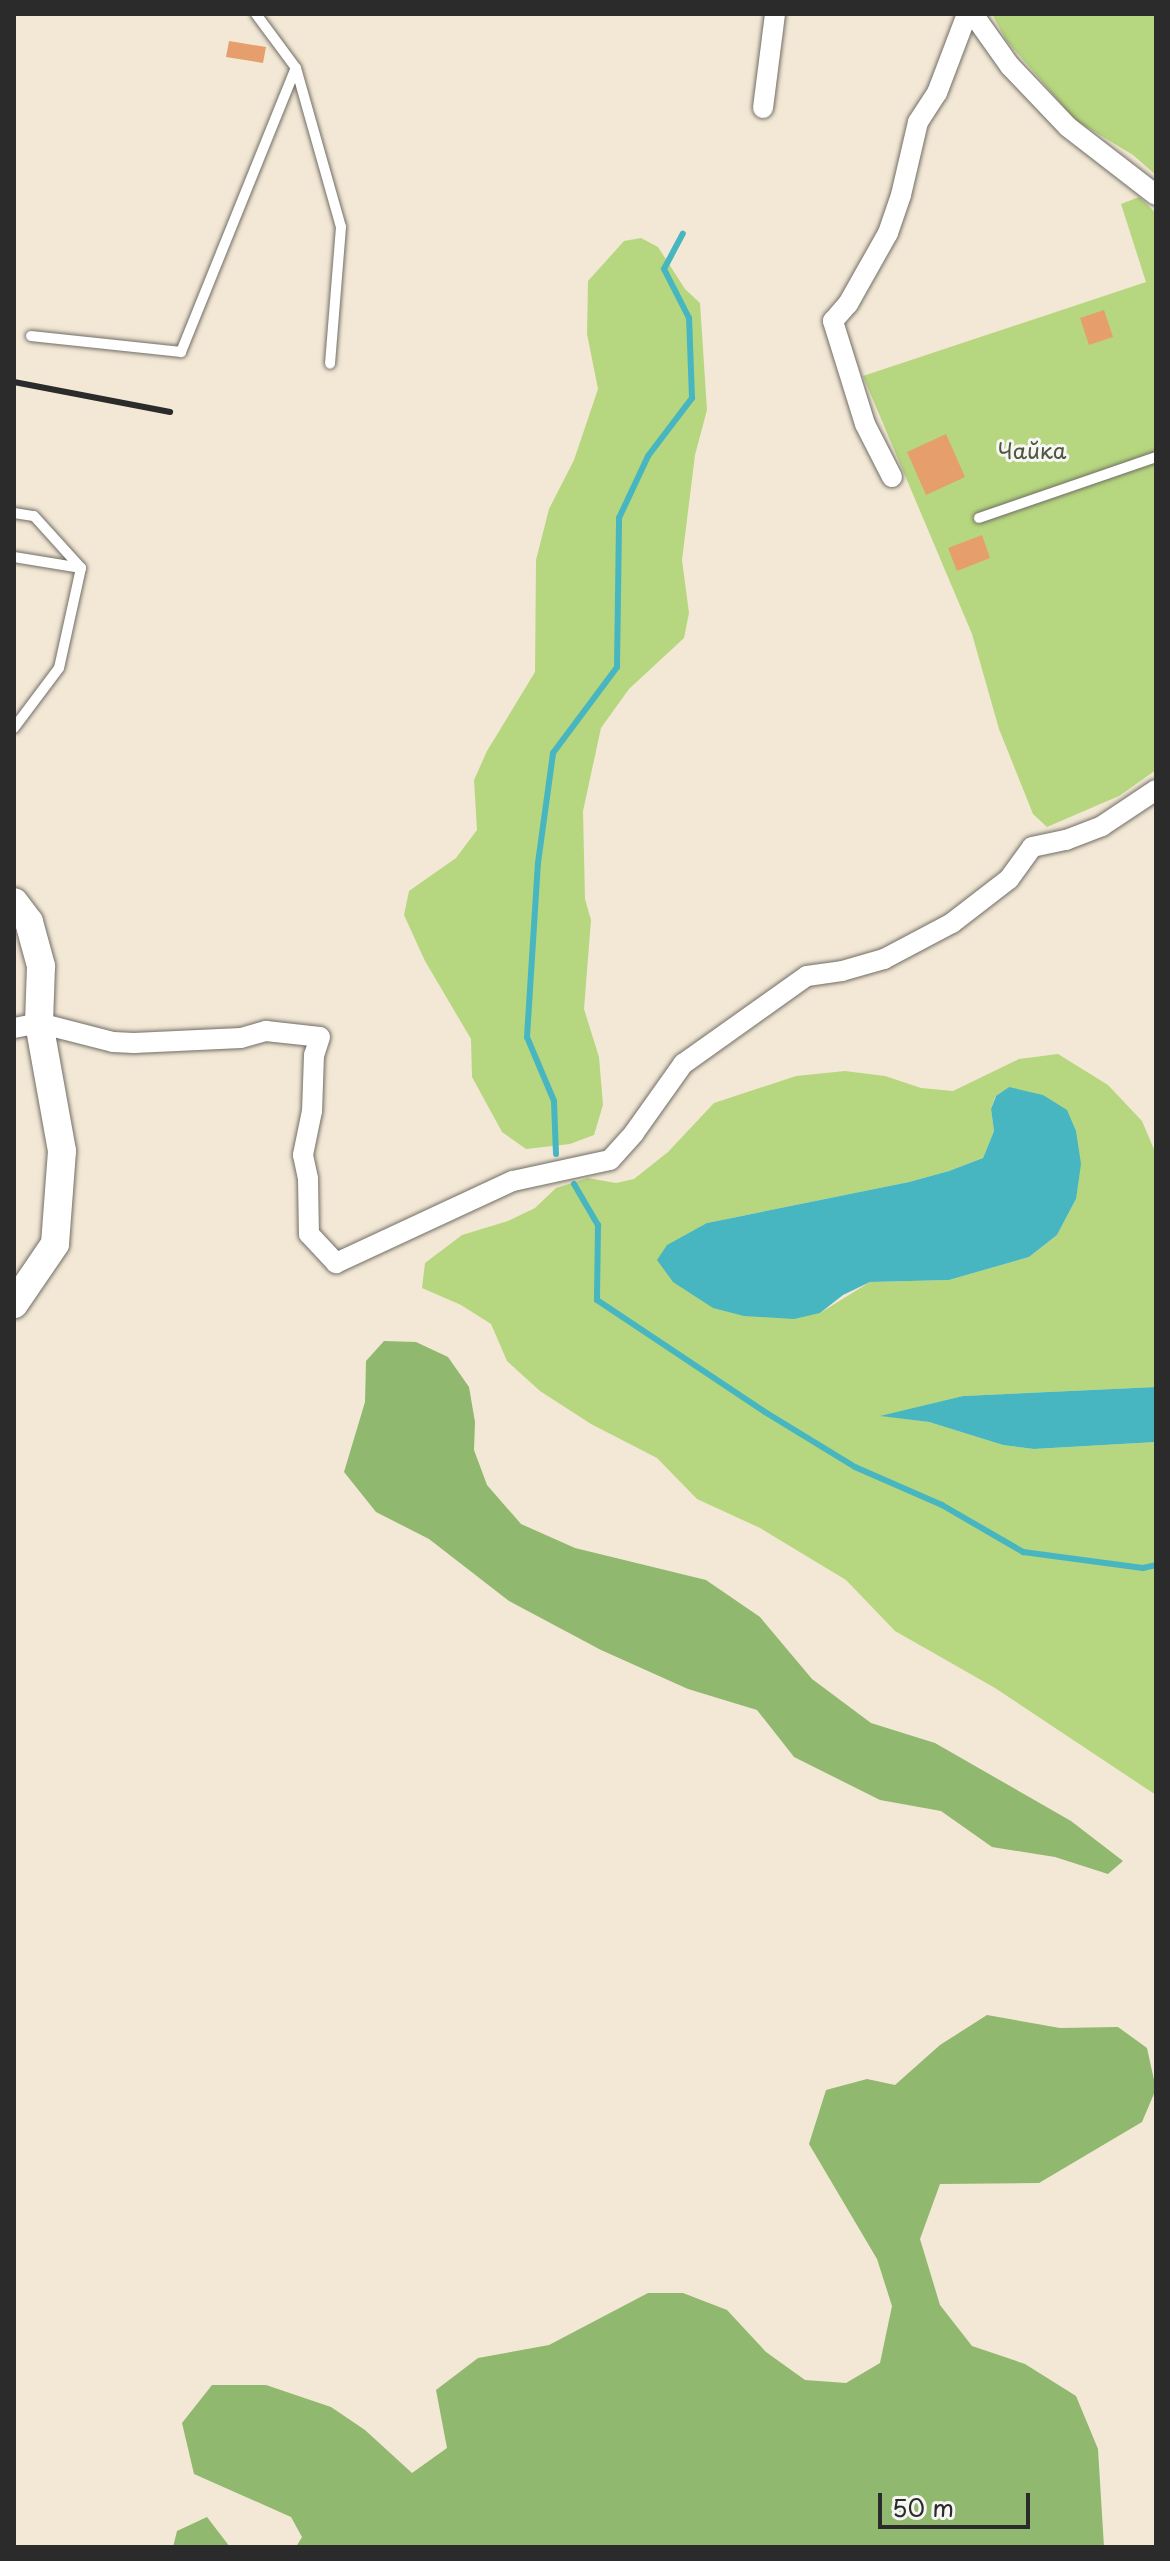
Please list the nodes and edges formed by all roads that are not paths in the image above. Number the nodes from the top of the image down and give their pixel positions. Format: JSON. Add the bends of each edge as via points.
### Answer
{"nodes":[{"id":1,"x":256,"y":14,"type":"edge"},
{"id":2,"x":775,"y":14,"type":"edge"},
{"id":3,"x":970,"y":14,"type":"edge"},
{"id":4,"x":296,"y":68,"type":"junction"},
{"id":5,"x":763,"y":108,"type":"dead end"},
{"id":6,"x":1156,"y":195,"type":"edge"},
{"id":7,"x":31,"y":336,"type":"dead end"},
{"id":8,"x":330,"y":364,"type":"dead end"},
{"id":9,"x":1156,"y":457,"type":"edge"},
{"id":10,"x":892,"y":477,"type":"dead end"},
{"id":11,"x":14,"y":513,"type":"edge"},
{"id":12,"x":979,"y":518,"type":"dead end"},
{"id":13,"x":14,"y":557,"type":"edge"},
{"id":14,"x":81,"y":568,"type":"junction"},
{"id":15,"x":14,"y":728,"type":"edge"},
{"id":16,"x":1156,"y":790,"type":"edge"},
{"id":17,"x":14,"y":902,"type":"edge"},
{"id":18,"x":27,"y":1025,"type":"edge"},
{"id":19,"x":14,"y":1304,"type":"edge"}],
"edges":[{"from":1,"to":4,"type":"lane"},
{"from":2,"to":5,"type":"street"},
{"from":3,"to":6,"type":"street","via":[[1068,127]]},
{"from":3,"to":10,"type":"street","via":[[937,93],[918,122],[888,233],[833,321],[865,424]]},
{"from":4,"to":7,"type":"lane","via":[[181,352]]},
{"from":4,"to":8,"type":"lane","via":[[341,227]]},
{"from":9,"to":12,"type":"lane"},
{"from":11,"to":14,"type":"lane","via":[[34,516]]},
{"from":13,"to":14,"type":"lane"},
{"from":14,"to":15,"type":"lane","via":[[59,668]]},
{"from":16,"to":18,"type":"street","via":[[1102,826],[1032,847],[1009,879],[952,923],[884,959],[807,976],[683,1064],[610,1160],[513,1181],[336,1263],[309,1234],[303,1155],[320,1037],[266,1031],[241,1038],[113,1042]]},
{"from":17,"to":18,"type":"street","via":[[29,922],[41,966]]},
{"from":18,"to":19,"type":"street","via":[[62,1151],[55,1244]]}]}
